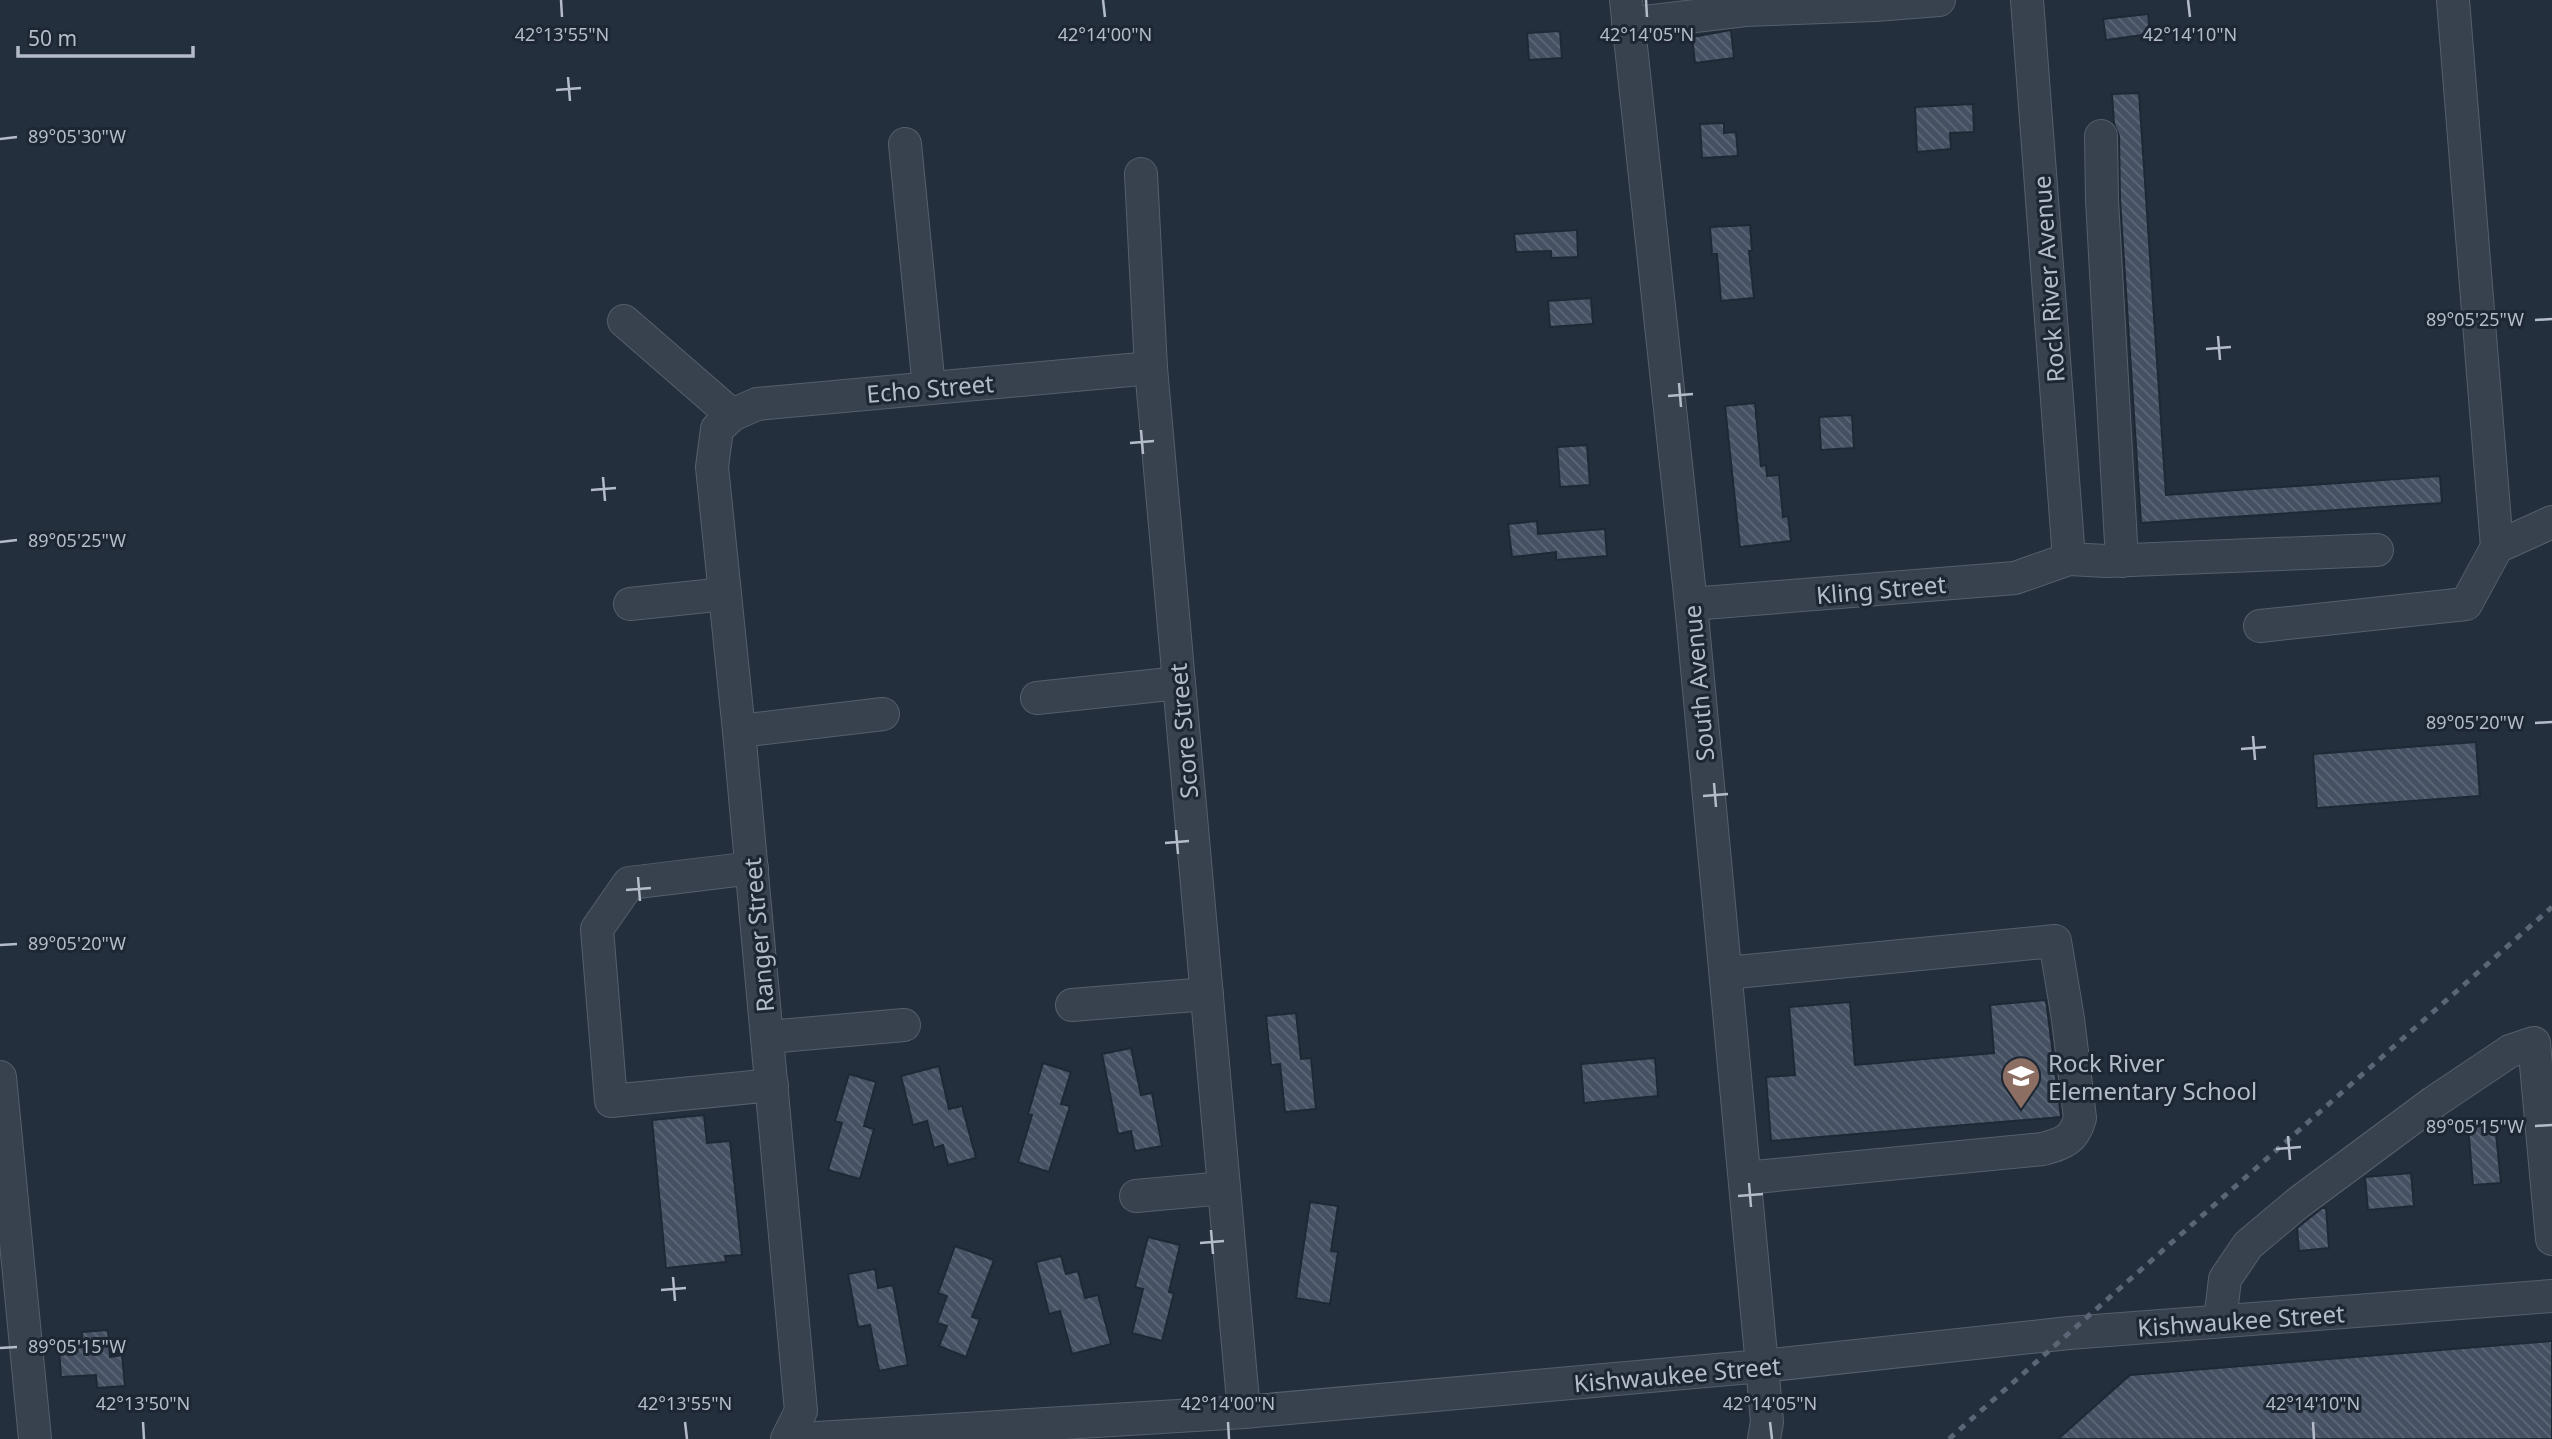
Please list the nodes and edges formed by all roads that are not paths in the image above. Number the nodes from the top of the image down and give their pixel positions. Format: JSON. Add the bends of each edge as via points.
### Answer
{"nodes":[{"id":1,"x":1938,"y":0,"type":"edge"},
{"id":2,"x":2027,"y":0,"type":"edge"},
{"id":3,"x":2453,"y":0,"type":"edge"},
{"id":4,"x":1627,"y":12,"type":"edge"},
{"id":5,"x":2101,"y":136,"type":"dead end"},
{"id":6,"x":905,"y":144,"type":"dead end"},
{"id":7,"x":1141,"y":174,"type":"dead end"},
{"id":8,"x":624,"y":321,"type":"dead end"},
{"id":9,"x":1151,"y":368,"type":"junction"},
{"id":10,"x":929,"y":388,"type":"junction"},
{"id":11,"x":724,"y":422,"type":"junction"},
{"id":12,"x":2552,"y":522,"type":"edge"},
{"id":13,"x":2497,"y":547,"type":"junction"},
{"id":14,"x":2377,"y":550,"type":"dead end"},
{"id":15,"x":2069,"y":559,"type":"junction"},
{"id":16,"x":2122,"y":561,"type":"junction"},
{"id":17,"x":725,"y":594,"type":"junction"},
{"id":18,"x":630,"y":604,"type":"dead end"},
{"id":19,"x":1691,"y":604,"type":"junction"},
{"id":20,"x":2260,"y":626,"type":"dead end"},
{"id":21,"x":1179,"y":683,"type":"junction"},
{"id":22,"x":1037,"y":698,"type":"dead end"},
{"id":23,"x":883,"y":714,"type":"dead end"},
{"id":24,"x":740,"y":731,"type":"junction"},
{"id":25,"x":752,"y":868,"type":"junction"},
{"id":26,"x":1726,"y":973,"type":"junction"},
{"id":27,"x":1206,"y":994,"type":"junction"},
{"id":28,"x":1072,"y":1005,"type":"dead end"},
{"id":29,"x":904,"y":1025,"type":"dead end"},
{"id":30,"x":768,"y":1037,"type":"junction"},
{"id":31,"x":0,"y":1077,"type":"edge"},
{"id":32,"x":772,"y":1085,"type":"junction"},
{"id":33,"x":1745,"y":1178,"type":"junction"},
{"id":34,"x":1224,"y":1188,"type":"junction"},
{"id":35,"x":1136,"y":1196,"type":"dead end"},
{"id":36,"x":2552,"y":1239,"type":"edge"},
{"id":37,"x":9,"y":1282,"type":"edge"},
{"id":38,"x":2552,"y":1296,"type":"edge"},
{"id":39,"x":2220,"y":1321,"type":"junction"},
{"id":40,"x":1762,"y":1366,"type":"junction"},
{"id":41,"x":1244,"y":1412,"type":"junction"},
{"id":42,"x":944,"y":1435,"type":"edge"},
{"id":43,"x":35,"y":1439,"type":"edge"},
{"id":44,"x":787,"y":1439,"type":"edge"},
{"id":45,"x":801,"y":1439,"type":"edge"},
{"id":46,"x":1764,"y":1439,"type":"edge"}],
"edges":[{"from":1,"to":4,"type":"street"},
{"from":2,"to":15,"type":"street","name":"Rock River Avenue"},
{"from":3,"to":13,"type":"street"},
{"from":4,"to":19,"type":"street","name":"South Avenue"},
{"from":5,"to":16,"type":"street"},
{"from":6,"to":10,"type":"street"},
{"from":7,"to":9,"type":"street","name":"Score Street"},
{"from":8,"to":11,"type":"street"},
{"from":9,"to":10,"type":"street","name":"Echo Street"},
{"from":9,"to":21,"type":"street","name":"Score Street"},
{"from":10,"to":11,"type":"street","name":"Echo Street","via":[[757,404]]},
{"from":11,"to":17,"type":"street","name":"Ranger Street","via":[[713,447],[712,467]]},
{"from":12,"to":13,"type":"street"},
{"from":13,"to":20,"type":"street","via":[[2466,604]]},
{"from":14,"to":16,"type":"street"},
{"from":15,"to":16,"type":"street"},
{"from":15,"to":19,"type":"street","name":"Kling Street","via":[[2015,578]]},
{"from":17,"to":18,"type":"street"},
{"from":17,"to":24,"type":"street","name":"Ranger Street"},
{"from":19,"to":26,"type":"street","name":"South Avenue"},
{"from":21,"to":22,"type":"street"},
{"from":21,"to":27,"type":"street","name":"Score Street"},
{"from":23,"to":24,"type":"street"},
{"from":24,"to":25,"type":"street","name":"Ranger Street"},
{"from":25,"to":30,"type":"street","name":"Ranger Street"},
{"from":25,"to":32,"type":"street","via":[[629,883],[597,929],[611,1101]]},
{"from":26,"to":33,"type":"street","name":"South Avenue"},
{"from":26,"to":33,"type":"street","via":[[2055,941],[2080,1118],[2068,1142],[2043,1149]]},
{"from":27,"to":28,"type":"street"},
{"from":27,"to":34,"type":"street","name":"Score Street"},
{"from":29,"to":30,"type":"street"},
{"from":30,"to":32,"type":"street","name":"Ranger Street"},
{"from":31,"to":37,"type":"street"},
{"from":32,"to":44,"type":"street","name":"Ranger Street","via":[[801,1411]]},
{"from":33,"to":40,"type":"street","name":"South Avenue"},
{"from":34,"to":35,"type":"street"},
{"from":34,"to":41,"type":"street","name":"Score Street"},
{"from":36,"to":39,"type":"street","via":[[2534,1043],[2510,1051],[2434,1102],[2248,1245],[2225,1279]]},
{"from":37,"to":43,"type":"street"},
{"from":38,"to":39,"type":"street","name":"Kishwaukee Street"},
{"from":39,"to":40,"type":"street","name":"Kishwaukee Street"},
{"from":40,"to":41,"type":"street","name":"Kishwaukee Street"},
{"from":40,"to":46,"type":"street","name":"South Avenue"},
{"from":41,"to":42,"type":"street","name":"Kishwaukee Street"},
{"from":42,"to":45,"type":"street","name":"Kishwaukee Street"}]}
